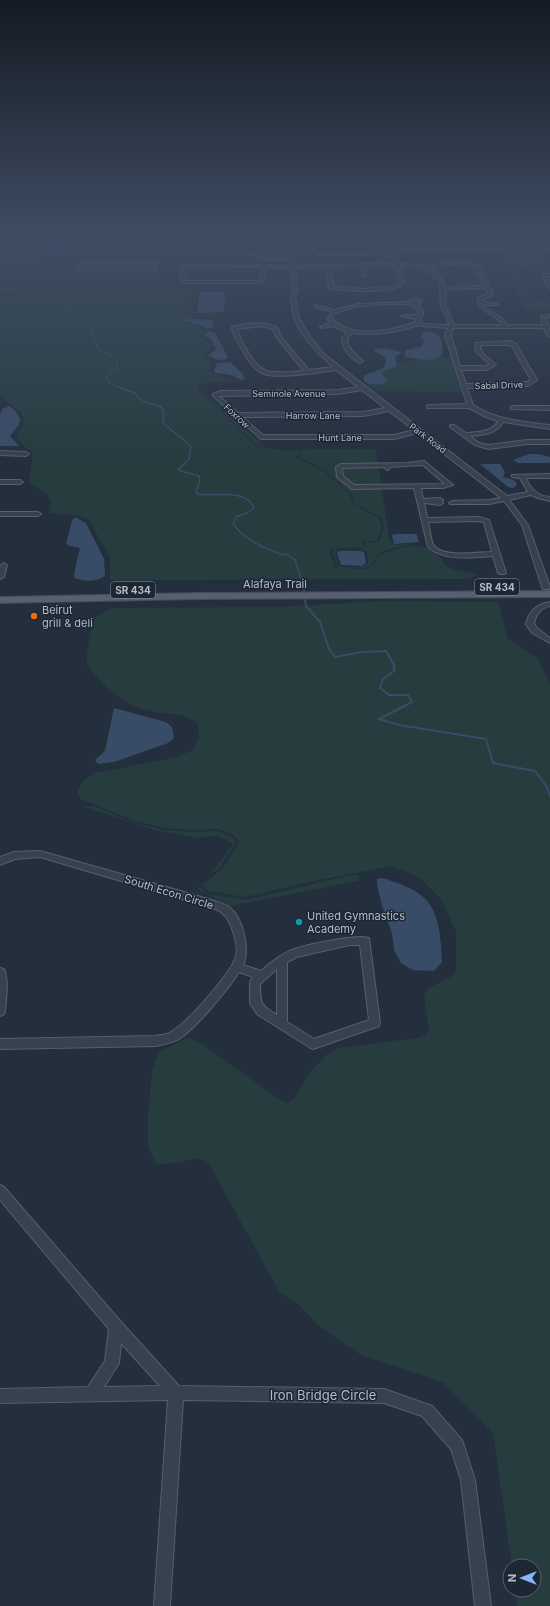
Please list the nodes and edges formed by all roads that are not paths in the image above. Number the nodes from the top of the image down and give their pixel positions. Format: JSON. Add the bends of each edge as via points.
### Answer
{"nodes":[{"id":1,"x":296,"y":313,"type":"edge"},
{"id":2,"x":332,"y":313,"type":"edge"},
{"id":3,"x":421,"y":313,"type":"edge"},
{"id":4,"x":448,"y":313,"type":"edge"},
{"id":5,"x":492,"y":313,"type":"edge"},
{"id":6,"x":550,"y":316,"type":"edge"},
{"id":7,"x":419,"y":319,"type":"junction"},
{"id":8,"x":333,"y":324,"type":"junction"},
{"id":9,"x":376,"y":326,"type":"dead end"},
{"id":10,"x":505,"y":326,"type":"junction"},
{"id":11,"x":545,"y":326,"type":"junction"},
{"id":12,"x":322,"y":327,"type":"dead end"},
{"id":13,"x":452,"y":327,"type":"junction"},
{"id":14,"x":351,"y":331,"type":"junction"},
{"id":15,"x":381,"y":331,"type":"junction"},
{"id":16,"x":550,"y":335,"type":"edge"},
{"id":17,"x":387,"y":336,"type":"dead end"},
{"id":18,"x":360,"y":362,"type":"dead end"},
{"id":19,"x":337,"y":368,"type":"junction"},
{"id":20,"x":458,"y":368,"type":"junction"},
{"id":21,"x":308,"y":372,"type":"junction"},
{"id":22,"x":463,"y":386,"type":"junction"},
{"id":23,"x":362,"y":388,"type":"junction"},
{"id":24,"x":215,"y":394,"type":"joint"},
{"id":25,"x":470,"y":406,"type":"junction"},
{"id":26,"x":429,"y":407,"type":"dead end"},
{"id":27,"x":512,"y":408,"type":"dead end"},
{"id":28,"x":550,"y":408,"type":"edge"},
{"id":29,"x":390,"y":409,"type":"junction"},
{"id":30,"x":236,"y":415,"type":"junction"},
{"id":31,"x":501,"y":420,"type":"junction"},
{"id":32,"x":452,"y":426,"type":"dead end"},
{"id":33,"x":550,"y":427,"type":"edge"},
{"id":34,"x":419,"y":431,"type":"junction"},
{"id":35,"x":466,"y":435,"type":"junction"},
{"id":36,"x":261,"y":437,"type":"joint"},
{"id":37,"x":550,"y":442,"type":"edge"},
{"id":38,"x":0,"y":453,"type":"edge"},
{"id":39,"x":26,"y":454,"type":"dead end"},
{"id":40,"x":514,"y":476,"type":"dead end"},
{"id":41,"x":522,"y":476,"type":"junction"},
{"id":42,"x":550,"y":476,"type":"edge"},
{"id":43,"x":0,"y":482,"type":"edge"},
{"id":44,"x":20,"y":482,"type":"dead end"},
{"id":45,"x":417,"y":486,"type":"junction"},
{"id":46,"x":530,"y":491,"type":"junction"},
{"id":47,"x":503,"y":497,"type":"junction"},
{"id":48,"x":550,"y":499,"type":"edge"},
{"id":49,"x":421,"y":502,"type":"junction"},
{"id":50,"x":0,"y":514,"type":"edge"},
{"id":51,"x":38,"y":514,"type":"dead end"},
{"id":52,"x":424,"y":520,"type":"junction"},
{"id":53,"x":496,"y":554,"type":"junction"},
{"id":54,"x":4,"y":565,"type":"dead end"},
{"id":55,"x":502,"y":573,"type":"dead end"},
{"id":56,"x":0,"y":577,"type":"edge"},
{"id":57,"x":394,"y":588,"type":"junction"},
{"id":58,"x":214,"y":589,"type":"junction"},
{"id":59,"x":549,"y":590,"type":"edge"},
{"id":60,"x":0,"y":592,"type":"edge"},
{"id":61,"x":50,"y":592,"type":"junction"},
{"id":62,"x":265,"y":592,"type":"junction"},
{"id":63,"x":332,"y":592,"type":"junction"},
{"id":64,"x":380,"y":595,"type":"junction"},
{"id":65,"x":0,"y":596,"type":"edge"},
{"id":66,"x":198,"y":596,"type":"junction"},
{"id":67,"x":0,"y":600,"type":"edge"},
{"id":68,"x":550,"y":604,"type":"edge"},
{"id":69,"x":550,"y":641,"type":"edge"},
{"id":70,"x":0,"y":860,"type":"edge"},
{"id":71,"x":282,"y":960,"type":"junction"},
{"id":72,"x":238,"y":967,"type":"junction"},
{"id":73,"x":0,"y":972,"type":"edge"},
{"id":74,"x":262,"y":976,"type":"junction"},
{"id":75,"x":0,"y":1011,"type":"edge"},
{"id":76,"x":282,"y":1025,"type":"junction"},
{"id":77,"x":0,"y":1044,"type":"edge"},
{"id":78,"x":0,"y":1191,"type":"edge"},
{"id":79,"x":116,"y":1327,"type":"junction"},
{"id":80,"x":176,"y":1393,"type":"junction"},
{"id":81,"x":92,"y":1394,"type":"junction"},
{"id":82,"x":0,"y":1396,"type":"edge"},
{"id":83,"x":162,"y":1606,"type":"edge"},
{"id":84,"x":483,"y":1606,"type":"edge"}],
"edges":[{"from":1,"to":19,"type":"street","name":"Park Road","via":[[305,334],[322,355]]},
{"from":2,"to":8,"type":"street","via":[[329,316]]},
{"from":3,"to":7,"type":"street"},
{"from":4,"to":13,"type":"street"},
{"from":5,"to":10,"type":"street","via":[[502,318]]},
{"from":6,"to":11,"type":"street","via":[[543,317]]},
{"from":7,"to":13,"type":"street","via":[[428,326]]},
{"from":7,"to":15,"type":"street","via":[[408,327]]},
{"from":8,"to":12,"type":"street"},
{"from":8,"to":14,"type":"street"},
{"from":9,"to":15,"type":"street"},
{"from":10,"to":11,"type":"street"},
{"from":10,"to":13,"type":"street"},
{"from":11,"to":16,"type":"street"},
{"from":13,"to":20,"type":"street","via":[[448,335]]},
{"from":14,"to":15,"type":"street"},
{"from":14,"to":18,"type":"street","via":[[344,340],[346,349]]},
{"from":15,"to":17,"type":"street"},
{"from":19,"to":21,"type":"street"},
{"from":19,"to":23,"type":"street","name":"Park Road"},
{"from":20,"to":22,"type":"street"},
{"from":20,"to":22,"type":"street","name":"Sabal Drive","via":[[486,368],[493,365],[479,355],[477,344],[510,343],[534,380],[528,384]]},
{"from":21,"to":21,"type":"street","via":[[279,337],[275,328],[234,328],[247,352],[264,372]]},
{"from":22,"to":25,"type":"street"},
{"from":23,"to":24,"type":"street","name":"Seminole Avenue","via":[[338,392]]},
{"from":23,"to":29,"type":"street","name":"Park Road"},
{"from":24,"to":30,"type":"street","name":"Foxrow"},
{"from":25,"to":26,"type":"street"},
{"from":25,"to":31,"type":"street","via":[[486,416]]},
{"from":27,"to":28,"type":"street"},
{"from":29,"to":30,"type":"street","name":"Harrow Lane","via":[[363,414]]},
{"from":29,"to":34,"type":"street","name":"Park Road"},
{"from":30,"to":36,"type":"street","name":"Foxrow"},
{"from":31,"to":33,"type":"street"},
{"from":31,"to":35,"type":"street","via":[[494,429]]},
{"from":32,"to":35,"type":"street"},
{"from":34,"to":36,"type":"street","name":"Hunt Lane","via":[[394,437]]},
{"from":34,"to":47,"type":"street","name":"Park Road"},
{"from":35,"to":37,"type":"street","via":[[477,444],[488,447]]},
{"from":38,"to":39,"type":"street"},
{"from":40,"to":41,"type":"street"},
{"from":41,"to":42,"type":"street"},
{"from":41,"to":46,"type":"street"},
{"from":43,"to":44,"type":"street"},
{"from":45,"to":45,"type":"street","via":[[352,487],[340,477],[339,467],[387,467],[424,462],[450,485]]},
{"from":45,"to":49,"type":"street"},
{"from":46,"to":47,"type":"street"},
{"from":46,"to":48,"type":"street","via":[[539,497]]},
{"from":47,"to":49,"type":"street","via":[[489,502],[451,501],[445,505],[440,501]]},
{"from":47,"to":59,"type":"street","name":"Park Road","via":[[525,525]]},
{"from":49,"to":52,"type":"street"},
{"from":50,"to":51,"type":"street"},
{"from":52,"to":53,"type":"street","via":[[430,546],[436,552],[447,555]]},
{"from":52,"to":53,"type":"street","via":[[486,521]]},
{"from":53,"to":55,"type":"street"},
{"from":54,"to":56,"type":"street"},
{"from":57,"to":59,"type":"main road","name":"Alafaya Trail","number":"SR 434"},
{"from":57,"to":63,"type":"main road","name":"Alafaya Trail","number":"SR 434"},
{"from":57,"to":64,"type":"main road"},
{"from":58,"to":61,"type":"main road","name":"Alafaya Trail","number":"SR 434"},
{"from":58,"to":62,"type":"main road","name":"Alafaya Trail","number":"SR 434"},
{"from":58,"to":66,"type":"main road","via":[[211,593]]},
{"from":59,"to":64,"type":"main road","name":"Alafaya Trail","number":"SR 434","via":[[480,595]]},
{"from":60,"to":61,"type":"main road","name":"Alafaya Trail","number":"SR 434"},
{"from":61,"to":65,"type":"main road","via":[[26,596]]},
{"from":62,"to":63,"type":"main road","name":"Alafaya Trail","number":"SR 434"},
{"from":62,"to":66,"type":"main road","name":"Alafaya Trail","number":"SR 434"},
{"from":63,"to":64,"type":"main road","name":"Alafaya Trail","number":"SR 434"},
{"from":66,"to":67,"type":"main road","name":"Alafaya Trail","number":"SR 434"},
{"from":68,"to":69,"type":"street","via":[[532,614],[530,624],[535,631]]},
{"from":70,"to":72,"type":"street","name":"South Econ Circle","via":[[40,854],[212,904],[226,911],[234,919],[242,956]]},
{"from":71,"to":74,"type":"street"},
{"from":71,"to":76,"type":"street"},
{"from":71,"to":76,"type":"street","via":[[295,953],[349,941],[365,941],[375,1023],[313,1044]]},
{"from":72,"to":74,"type":"street"},
{"from":72,"to":77,"type":"street","via":[[190,1023],[175,1036],[156,1041]]},
{"from":73,"to":75,"type":"street"},
{"from":74,"to":76,"type":"street","via":[[255,982],[255,1003],[261,1011]]},
{"from":78,"to":79,"type":"street"},
{"from":79,"to":80,"type":"street"},
{"from":79,"to":81,"type":"street","via":[[112,1363]]},
{"from":80,"to":81,"type":"street","name":"Iron Bridge Circle"},
{"from":80,"to":83,"type":"street"},
{"from":80,"to":84,"type":"street","name":"Iron Bridge Circle","via":[[384,1396],[427,1411],[457,1446],[468,1480]]},
{"from":81,"to":82,"type":"street","name":"Iron Bridge Circle"}]}
